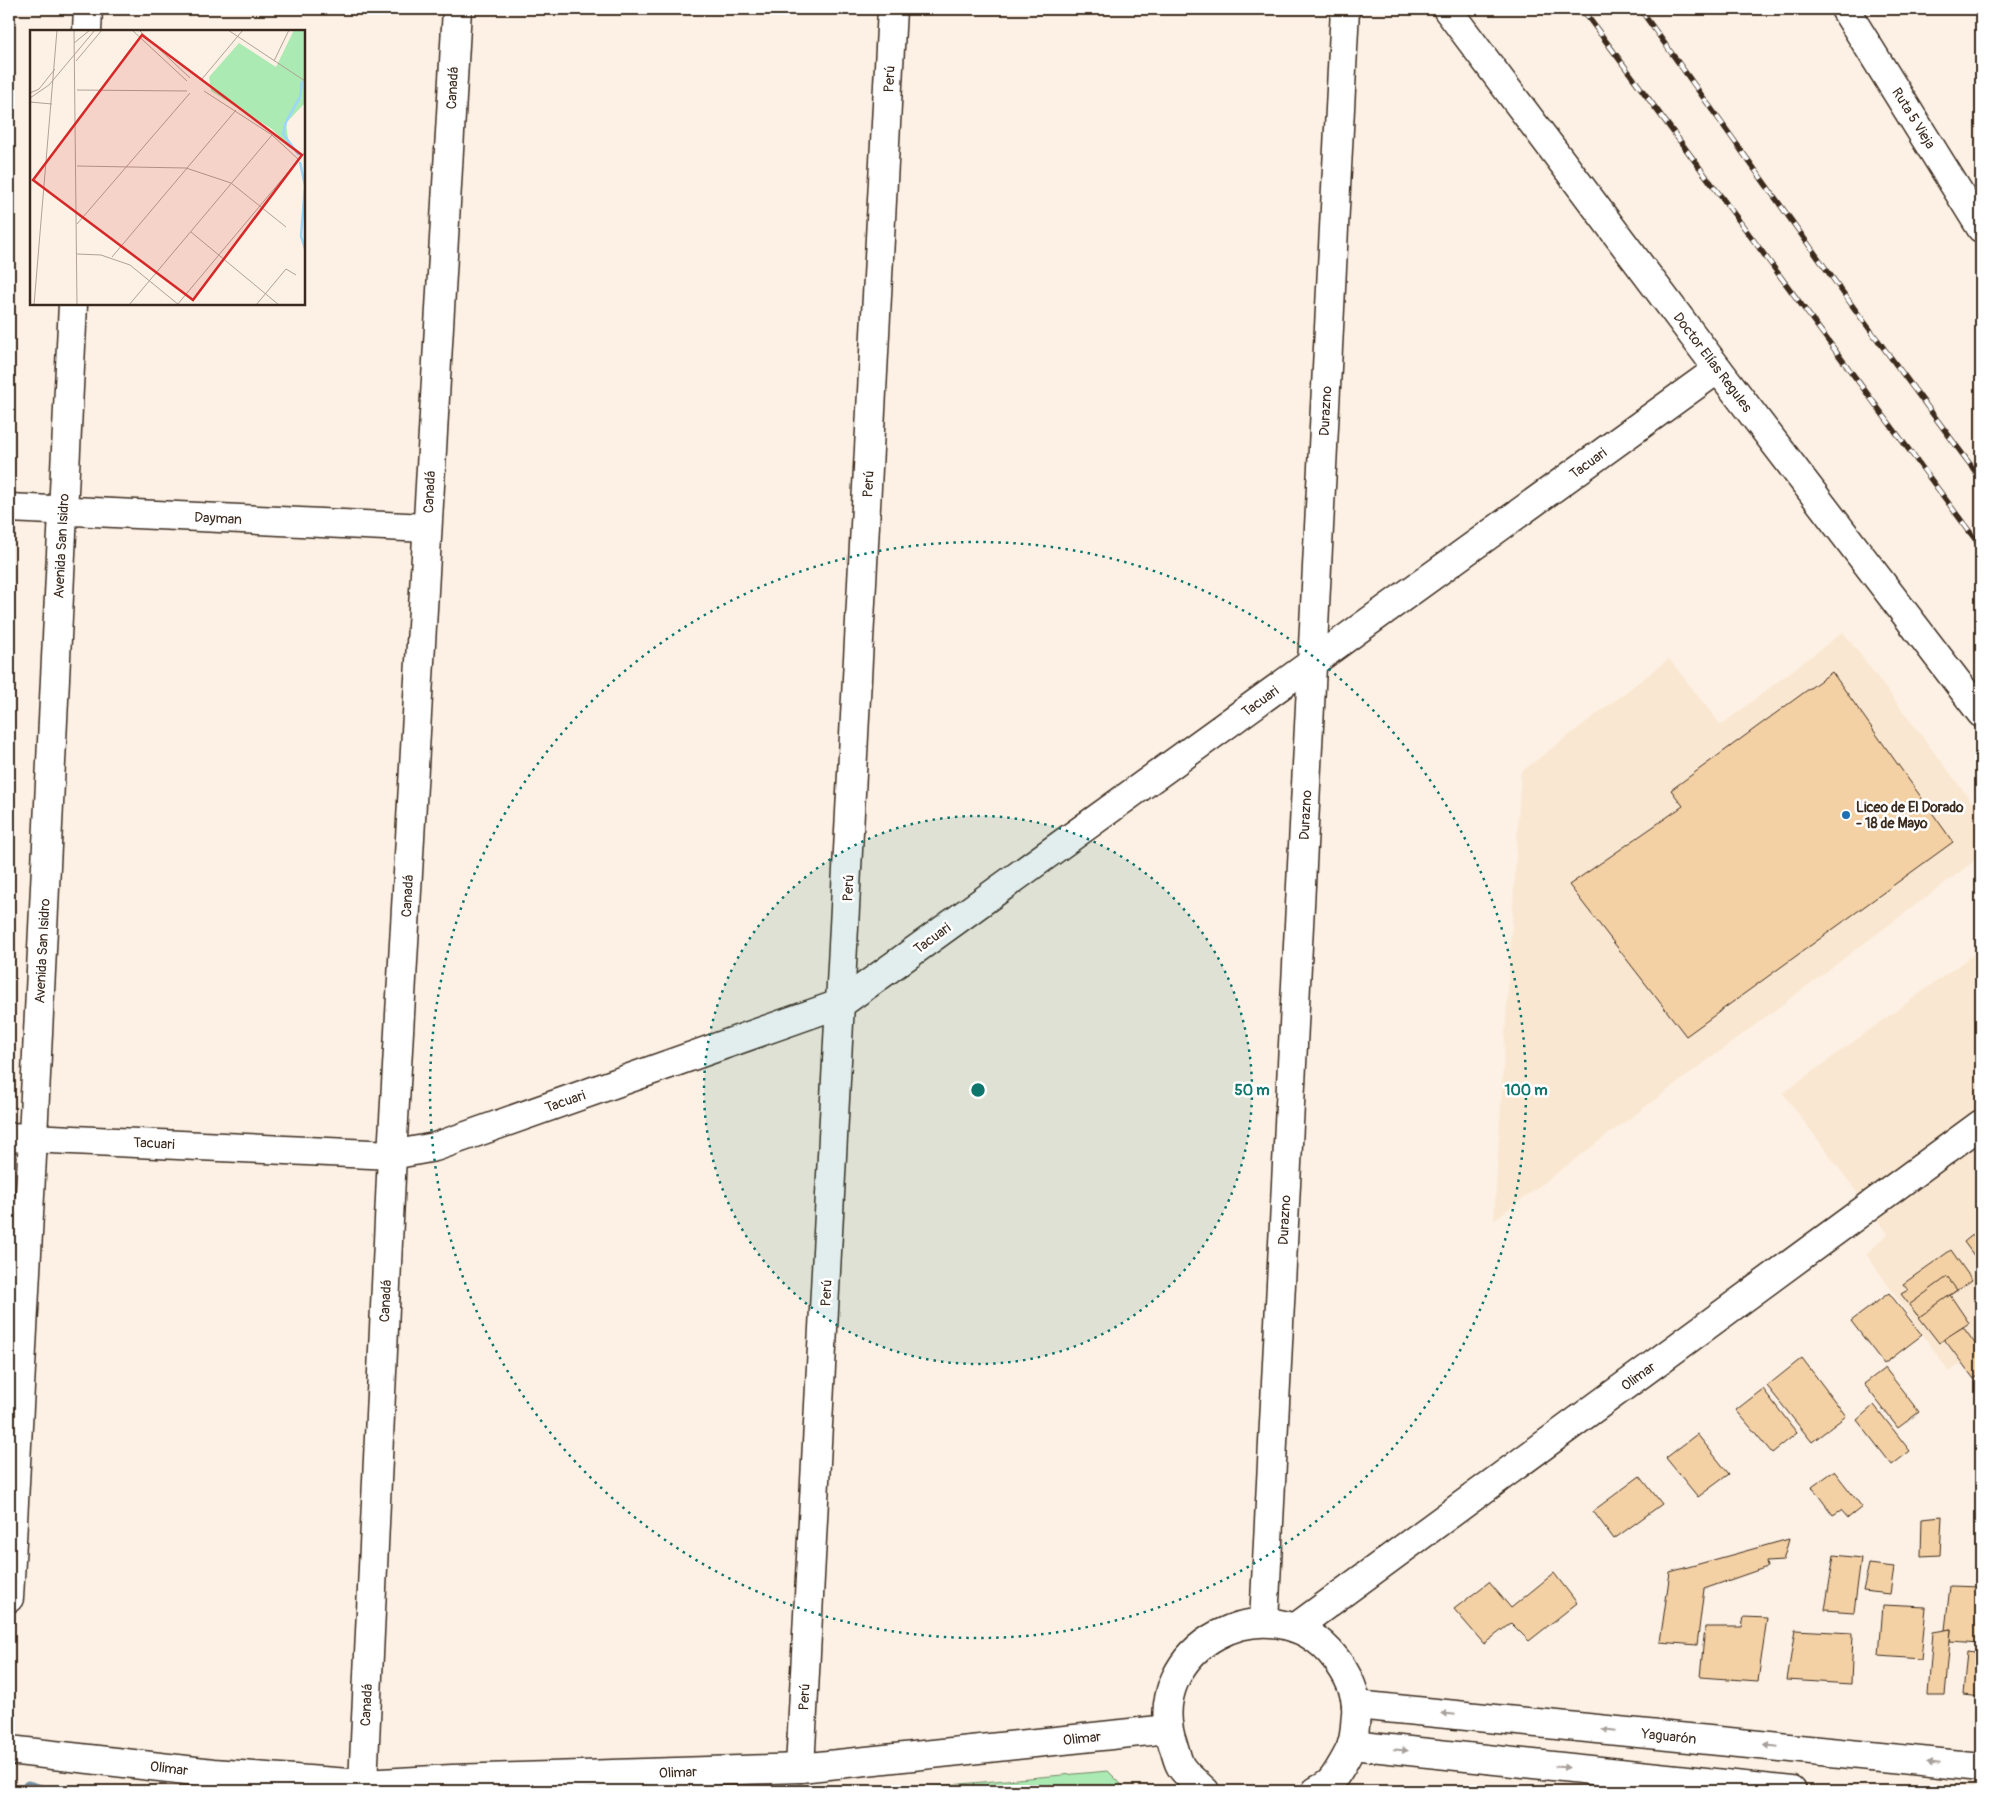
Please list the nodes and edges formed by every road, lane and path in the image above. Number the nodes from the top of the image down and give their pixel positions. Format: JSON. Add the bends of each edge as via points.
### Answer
{"nodes":[{"id":1,"x":88,"y":9,"type":"edge"},
{"id":2,"x":457,"y":9,"type":"edge"},
{"id":3,"x":892,"y":9,"type":"edge"},
{"id":4,"x":1346,"y":9,"type":"edge"},
{"id":5,"x":1447,"y":9,"type":"edge"},
{"id":6,"x":1845,"y":9,"type":"edge"},
{"id":7,"x":87,"y":30,"type":"edge"},
{"id":8,"x":1981,"y":228,"type":"edge"},
{"id":9,"x":73,"y":305,"type":"edge"},
{"id":10,"x":1718,"y":369,"type":"junction"},
{"id":11,"x":9,"y":508,"type":"edge"},
{"id":12,"x":62,"y":510,"type":"junction"},
{"id":13,"x":427,"y":528,"type":"junction"},
{"id":14,"x":1313,"y":664,"type":"junction"},
{"id":15,"x":1981,"y":713,"type":"edge"},
{"id":16,"x":842,"y":1003,"type":"junction"},
{"id":17,"x":1981,"y":1124,"type":"edge"},
{"id":18,"x":21,"y":1137,"type":"edge"},
{"id":19,"x":392,"y":1155,"type":"junction"},
{"id":20,"x":9,"y":1598,"type":"edge"},
{"id":21,"x":1264,"y":1622,"type":"junction"},
{"id":22,"x":1295,"y":1628,"type":"junction"},
{"id":23,"x":1356,"y":1705,"type":"junction"},
{"id":24,"x":1168,"y":1729,"type":"junction"},
{"id":25,"x":1352,"y":1745,"type":"junction"},
{"id":26,"x":9,"y":1750,"type":"edge"},
{"id":27,"x":1981,"y":1767,"type":"edge"},
{"id":28,"x":800,"y":1768,"type":"junction"},
{"id":29,"x":363,"y":1784,"type":"junction"},
{"id":30,"x":1205,"y":1791,"type":"edge"},
{"id":31,"x":1316,"y":1791,"type":"edge"},
{"id":32,"x":1792,"y":1791,"type":"edge"}],
"edges":[{"from":1,"to":7,"type":"street"},
{"from":2,"to":13,"type":"street","name":"Canadá"},
{"from":3,"to":16,"type":"street","name":"Perú"},
{"from":4,"to":14,"type":"street","name":"Durazno"},
{"from":5,"to":10,"type":"street","name":"Doctor Elías Regules"},
{"from":6,"to":8,"type":"street","name":"Ruta 5 Vieja"},
{"from":9,"to":12,"type":"street","name":"Avenida San Isidro"},
{"from":10,"to":14,"type":"street","name":"Tacuari"},
{"from":10,"to":15,"type":"street","name":"Doctor Elías Regules"},
{"from":11,"to":12,"type":"street","name":"Dayman"},
{"from":12,"to":13,"type":"street","name":"Dayman"},
{"from":12,"to":18,"type":"street","name":"Avenida San Isidro"},
{"from":13,"to":19,"type":"street","name":"Canadá"},
{"from":14,"to":16,"type":"street","name":"Tacuari"},
{"from":14,"to":21,"type":"street","name":"Durazno"},
{"from":16,"to":19,"type":"street","name":"Tacuari","via":[[435,1147]]},
{"from":16,"to":28,"type":"street","name":"Perú"},
{"from":17,"to":22,"type":"street","name":"Olimar"},
{"from":18,"to":19,"type":"street","name":"Tacuari"},
{"from":18,"to":20,"type":"street","name":"Avenida San Isidro"},
{"from":19,"to":29,"type":"street","name":"Canadá"},
{"from":21,"to":22,"type":"street"},
{"from":21,"to":24,"type":"street","via":[[1232,1627],[1218,1634],[1203,1642],[1181,1666],[1169,1696]]},
{"from":22,"to":23,"type":"street","via":[[1325,1645],[1346,1672]]},
{"from":23,"to":25,"type":"street"},
{"from":27,"to":23,"type":"street","name":"Yaguarón","one_way":true},
{"from":24,"to":28,"type":"street","name":"Olimar"},
{"from":24,"to":30,"type":"street","via":[[1181,1767]]},
{"from":25,"to":31,"type":"street","via":[[1329,1783]]},
{"from":25,"to":32,"type":"street","one_way":true},
{"from":26,"to":29,"type":"street","name":"Olimar","via":[[213,1773]]},
{"from":28,"to":29,"type":"street","name":"Olimar"}]}
